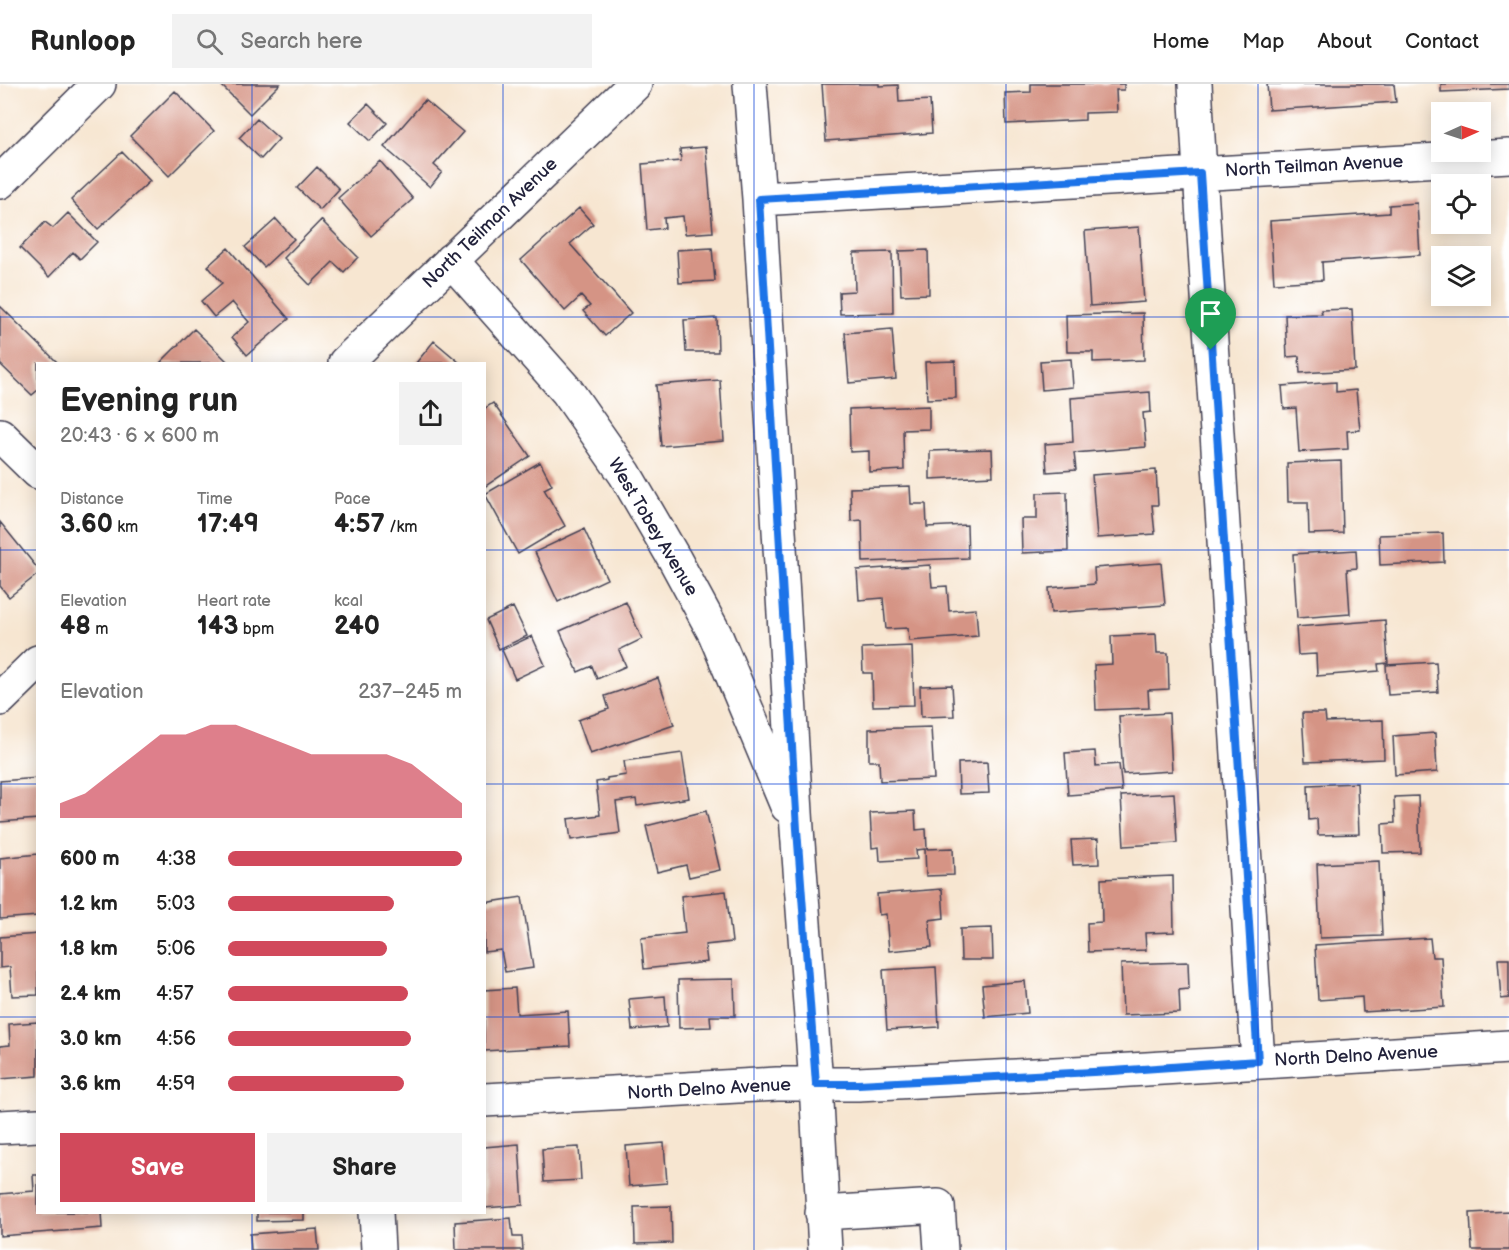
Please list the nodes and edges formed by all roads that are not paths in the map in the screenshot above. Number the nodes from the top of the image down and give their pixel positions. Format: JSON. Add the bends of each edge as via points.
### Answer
{"nodes":[{"id":1,"x":99,"y":84,"type":"edge"},
{"id":2,"x":635,"y":84,"type":"edge"},
{"id":3,"x":750,"y":84,"type":"edge"},
{"id":4,"x":1195,"y":84,"type":"edge"},
{"id":5,"x":1509,"y":156,"type":"edge"},
{"id":6,"x":1200,"y":173,"type":"junction"},
{"id":7,"x":0,"y":183,"type":"edge"},
{"id":8,"x":759,"y":199,"type":"junction"},
{"id":9,"x":451,"y":260,"type":"junction"},
{"id":10,"x":346,"y":362,"type":"edge"},
{"id":11,"x":0,"y":435,"type":"edge"},
{"id":12,"x":36,"y":470,"type":"edge"},
{"id":13,"x":36,"y":664,"type":"edge"},
{"id":14,"x":0,"y":699,"type":"edge"},
{"id":15,"x":797,"y":829,"type":"junction"},
{"id":16,"x":1509,"y":1047,"type":"edge"},
{"id":17,"x":1258,"y":1061,"type":"junction"},
{"id":18,"x":816,"y":1084,"type":"junction"},
{"id":19,"x":486,"y":1100,"type":"edge"},
{"id":20,"x":36,"y":1125,"type":"edge"},
{"id":21,"x":0,"y":1127,"type":"edge"},
{"id":22,"x":376,"y":1214,"type":"edge"},
{"id":23,"x":822,"y":1214,"type":"junction"},
{"id":24,"x":378,"y":1250,"type":"edge"},
{"id":25,"x":825,"y":1250,"type":"edge"},
{"id":26,"x":941,"y":1250,"type":"edge"}],
"edges":[{"from":1,"to":7,"type":"street"},
{"from":2,"to":9,"type":"street","name":"North Teilman Avenue"},
{"from":3,"to":8,"type":"street"},
{"from":4,"to":6,"type":"street"},
{"from":5,"to":6,"type":"street","name":"North Teilman Avenue"},
{"from":6,"to":8,"type":"street","name":"North Teilman Avenue"},
{"from":6,"to":17,"type":"street"},
{"from":8,"to":15,"type":"street"},
{"from":9,"to":10,"type":"street","name":"North Teilman Avenue"},
{"from":9,"to":15,"type":"street","name":"West Tobey Avenue","via":[[567,391],[625,474],[715,634]]},
{"from":11,"to":12,"type":"street"},
{"from":13,"to":14,"type":"street"},
{"from":15,"to":18,"type":"street"},
{"from":16,"to":17,"type":"street","name":"North Delno Avenue"},
{"from":17,"to":18,"type":"street","name":"North Delno Avenue"},
{"from":18,"to":19,"type":"street","name":"North Delno Avenue"},
{"from":18,"to":23,"type":"street"},
{"from":20,"to":21,"type":"street"},
{"from":22,"to":24,"type":"street"},
{"from":23,"to":25,"type":"street"},
{"from":23,"to":26,"type":"street","via":[[938,1206]]}]}
